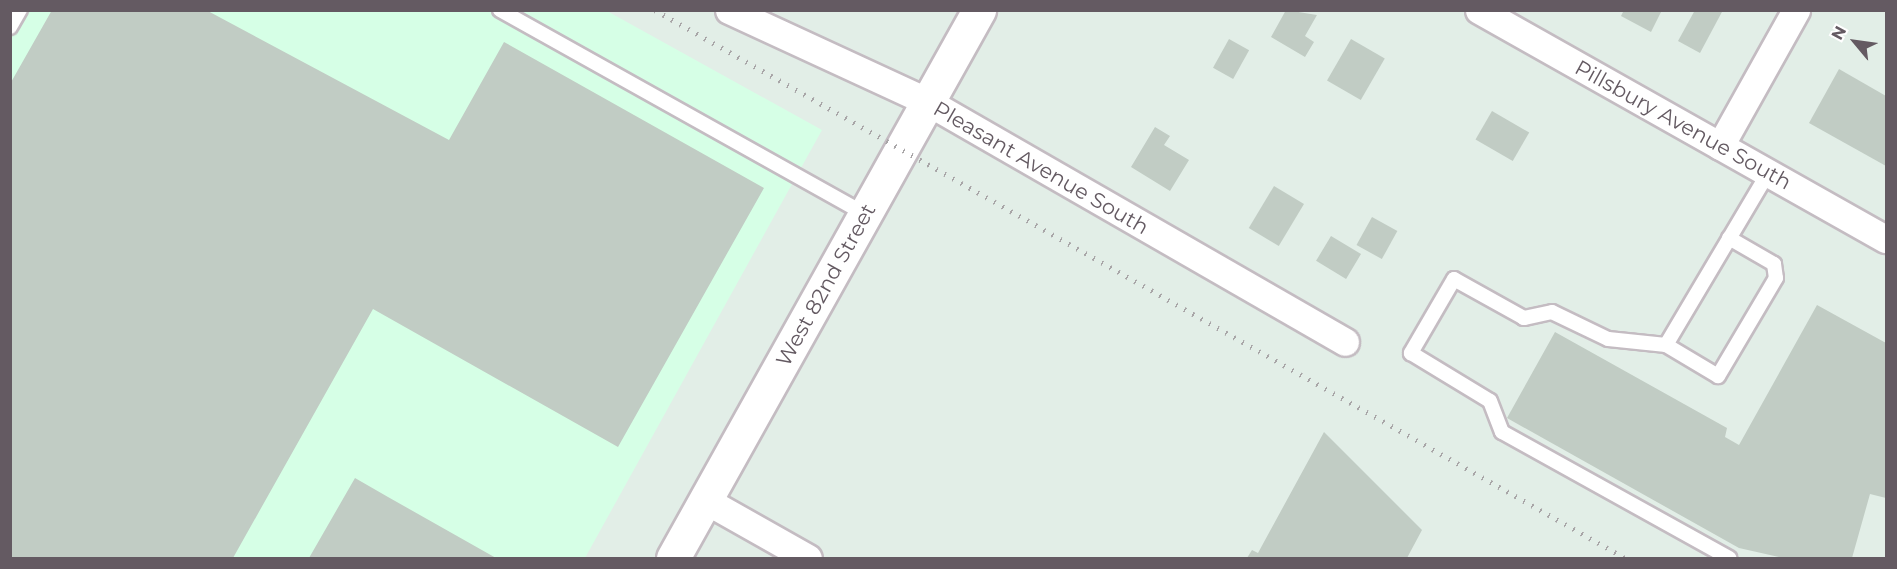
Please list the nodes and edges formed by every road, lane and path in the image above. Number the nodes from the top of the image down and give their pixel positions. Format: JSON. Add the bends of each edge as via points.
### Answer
{"nodes":[{"id":1,"x":20,"y":10,"type":"edge"},
{"id":2,"x":500,"y":10,"type":"edge"},
{"id":3,"x":729,"y":10,"type":"edge"},
{"id":4,"x":979,"y":10,"type":"edge"},
{"id":5,"x":1479,"y":10,"type":"edge"},
{"id":6,"x":1796,"y":10,"type":"edge"},
{"id":7,"x":10,"y":27,"type":"edge"},
{"id":8,"x":928,"y":102,"type":"junction"},
{"id":9,"x":1720,"y":146,"type":"junction"},
{"id":10,"x":1768,"y":173,"type":"junction"},
{"id":11,"x":865,"y":214,"type":"junction"},
{"id":12,"x":1729,"y":238,"type":"junction"},
{"id":13,"x":1887,"y":239,"type":"edge"},
{"id":14,"x":1345,"y":342,"type":"dead end"},
{"id":15,"x":1666,"y":345,"type":"junction"},
{"id":16,"x":705,"y":500,"type":"junction"},
{"id":17,"x":673,"y":558,"type":"edge"},
{"id":18,"x":807,"y":558,"type":"edge"},
{"id":19,"x":1729,"y":558,"type":"edge"}],
"edges":[{"from":1,"to":7,"type":"lane"},
{"from":2,"to":11,"type":"lane"},
{"from":3,"to":8,"type":"street","name":"Pleasant Avenue South"},
{"from":4,"to":8,"type":"street","name":"West 82nd Street"},
{"from":5,"to":9,"type":"street","name":"Pillsbury Avenue South"},
{"from":6,"to":9,"type":"street"},
{"from":8,"to":11,"type":"street","name":"West 82nd Street"},
{"from":8,"to":14,"type":"street","name":"Pleasant Avenue South"},
{"from":9,"to":10,"type":"street","name":"Pillsbury Avenue South"},
{"from":10,"to":12,"type":"lane"},
{"from":10,"to":13,"type":"street","name":"Pillsbury Avenue South"},
{"from":11,"to":16,"type":"street","name":"West 82nd Street"},
{"from":12,"to":15,"type":"lane"},
{"from":12,"to":15,"type":"lane","via":[[1774,264],[1776,278],[1718,376]]},
{"from":15,"to":19,"type":"lane","via":[[1608,339],[1552,312],[1524,318],[1454,279],[1411,353],[1490,401],[1502,432]]},
{"from":16,"to":17,"type":"street","name":"West 82nd Street"},
{"from":16,"to":18,"type":"street"}]}
